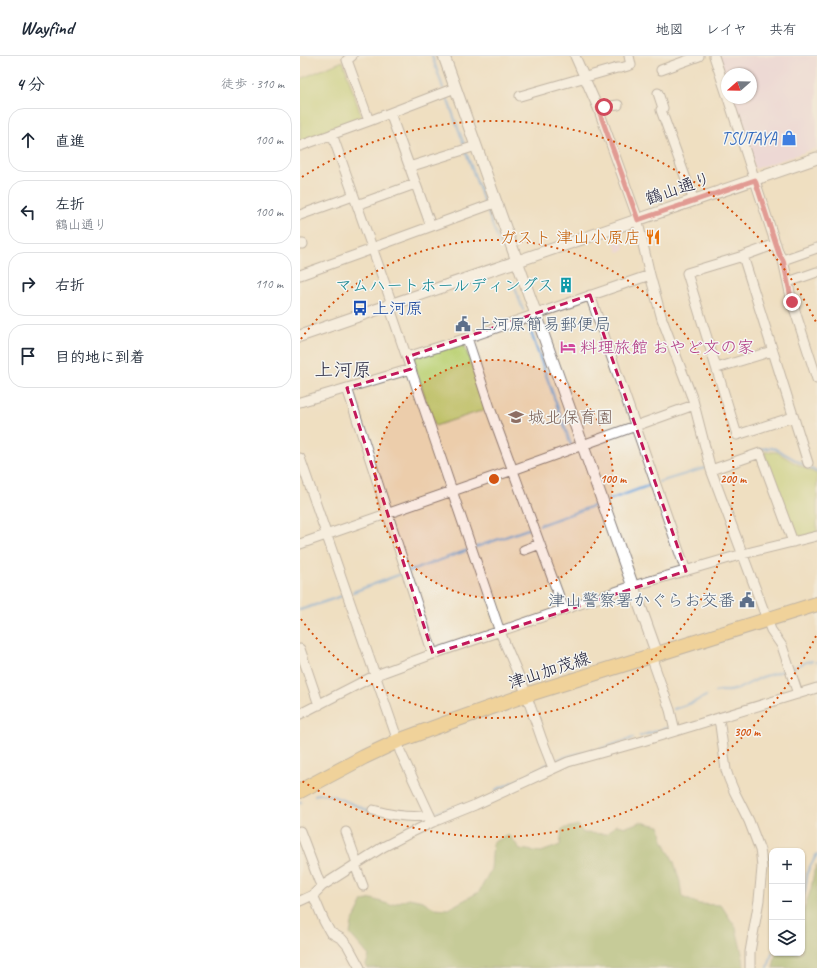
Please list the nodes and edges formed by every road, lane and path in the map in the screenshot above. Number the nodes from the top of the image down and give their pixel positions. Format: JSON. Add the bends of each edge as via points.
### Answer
{"nodes":[{"id":1,"x":352,"y":56,"type":"edge"},
{"id":2,"x":444,"y":56,"type":"edge"},
{"id":3,"x":575,"y":56,"type":"edge"},
{"id":4,"x":628,"y":56,"type":"edge"},
{"id":5,"x":699,"y":56,"type":"edge"},
{"id":6,"x":714,"y":56,"type":"edge"},
{"id":7,"x":661,"y":70,"type":"dead end"},
{"id":8,"x":585,"y":77,"type":"junction"},
{"id":9,"x":721,"y":78,"type":"edge"},
{"id":10,"x":455,"y":88,"type":"junction"},
{"id":11,"x":658,"y":94,"type":"dead end"},
{"id":12,"x":520,"y":96,"type":"dead end"},
{"id":13,"x":729,"y":104,"type":"edge"},
{"id":14,"x":618,"y":106,"type":"dead end"},
{"id":15,"x":598,"y":108,"type":"junction"},
{"id":16,"x":390,"y":113,"type":"junction"},
{"id":17,"x":369,"y":121,"type":"junction"},
{"id":18,"x":332,"y":134,"type":"junction"},
{"id":19,"x":300,"y":146,"type":"edge"},
{"id":20,"x":469,"y":148,"type":"junction"},
{"id":21,"x":817,"y":158,"type":"edge"},
{"id":22,"x":409,"y":167,"type":"junction"},
{"id":23,"x":755,"y":180,"type":"junction"},
{"id":24,"x":415,"y":184,"type":"junction"},
{"id":25,"x":353,"y":196,"type":"junction"},
{"id":26,"x":694,"y":201,"type":"junction"},
{"id":27,"x":357,"y":205,"type":"junction"},
{"id":28,"x":489,"y":205,"type":"junction"},
{"id":29,"x":300,"y":215,"type":"edge"},
{"id":30,"x":638,"y":220,"type":"junction"},
{"id":31,"x":431,"y":226,"type":"junction"},
{"id":32,"x":776,"y":244,"type":"junction"},
{"id":33,"x":372,"y":248,"type":"junction"},
{"id":34,"x":817,"y":248,"type":"edge"},
{"id":35,"x":743,"y":256,"type":"junction"},
{"id":36,"x":783,"y":260,"type":"junction"},
{"id":37,"x":516,"y":261,"type":"junction"},
{"id":38,"x":817,"y":272,"type":"edge"},
{"id":39,"x":300,"y":275,"type":"edge"},
{"id":40,"x":650,"y":275,"type":"junction"},
{"id":41,"x":788,"y":282,"type":"junction"},
{"id":42,"x":590,"y":295,"type":"junction"},
{"id":43,"x":392,"y":304,"type":"junction"},
{"id":44,"x":535,"y":314,"type":"junction"},
{"id":45,"x":300,"y":336,"type":"edge"},
{"id":46,"x":467,"y":338,"type":"junction"},
{"id":47,"x":772,"y":351,"type":"junction"},
{"id":48,"x":407,"y":356,"type":"junction"},
{"id":49,"x":814,"y":361,"type":"edge"},
{"id":50,"x":717,"y":368,"type":"junction"},
{"id":51,"x":411,"y":369,"type":"junction"},
{"id":52,"x":817,"y":380,"type":"edge"},
{"id":53,"x":347,"y":388,"type":"junction"},
{"id":54,"x":300,"y":402,"type":"edge"},
{"id":55,"x":694,"y":405,"type":"junction"},
{"id":56,"x":793,"y":417,"type":"junction"},
{"id":57,"x":636,"y":426,"type":"junction"},
{"id":58,"x":582,"y":445,"type":"junction"},
{"id":59,"x":300,"y":458,"type":"edge"},
{"id":60,"x":808,"y":464,"type":"dead end"},
{"id":61,"x":513,"y":470,"type":"junction"},
{"id":62,"x":711,"y":470,"type":"junction"},
{"id":63,"x":302,"y":474,"type":"edge"},
{"id":64,"x":452,"y":491,"type":"junction"},
{"id":65,"x":388,"y":514,"type":"junction"},
{"id":66,"x":326,"y":535,"type":"junction"},
{"id":67,"x":817,"y":536,"type":"edge"},
{"id":68,"x":793,"y":542,"type":"junction"},
{"id":69,"x":300,"y":544,"type":"edge"},
{"id":70,"x":540,"y":544,"type":"junction"},
{"id":71,"x":524,"y":550,"type":"dead end"},
{"id":72,"x":743,"y":554,"type":"junction"},
{"id":73,"x":686,"y":571,"type":"junction"},
{"id":74,"x":633,"y":586,"type":"junction"},
{"id":75,"x":817,"y":604,"type":"edge"},
{"id":76,"x":564,"y":610,"type":"junction"},
{"id":77,"x":767,"y":620,"type":"junction"},
{"id":78,"x":500,"y":632,"type":"junction"},
{"id":79,"x":300,"y":649,"type":"edge"},
{"id":80,"x":433,"y":654,"type":"junction"},
{"id":81,"x":654,"y":655,"type":"junction"},
{"id":82,"x":376,"y":675,"type":"junction"},
{"id":83,"x":817,"y":688,"type":"edge"},
{"id":84,"x":798,"y":694,"type":"junction"},
{"id":85,"x":526,"y":695,"type":"junction"},
{"id":86,"x":319,"y":705,"type":"junction"},
{"id":87,"x":300,"y":714,"type":"edge"},
{"id":88,"x":718,"y":718,"type":"junction"},
{"id":89,"x":675,"y":731,"type":"junction"},
{"id":90,"x":398,"y":741,"type":"junction"},
{"id":91,"x":553,"y":768,"type":"junction"},
{"id":92,"x":300,"y":791,"type":"edge"},
{"id":93,"x":373,"y":810,"type":"dead end"},
{"id":94,"x":432,"y":819,"type":"junction"},
{"id":95,"x":300,"y":831,"type":"edge"},
{"id":96,"x":346,"y":832,"type":"dead end"},
{"id":97,"x":356,"y":864,"type":"junction"},
{"id":98,"x":322,"y":886,"type":"junction"},
{"id":99,"x":363,"y":886,"type":"dead end"},
{"id":100,"x":312,"y":895,"type":"junction"},
{"id":101,"x":300,"y":901,"type":"edge"},
{"id":102,"x":360,"y":968,"type":"edge"},
{"id":103,"x":750,"y":968,"type":"edge"}],
"edges":[{"from":1,"to":17,"type":"street","via":[[347,60]]},
{"from":2,"to":10,"type":"street"},
{"from":3,"to":8,"type":"street"},
{"from":4,"to":8,"type":"street","via":[[631,65]]},
{"from":5,"to":7,"type":"street"},
{"from":6,"to":9,"type":"street"},
{"from":8,"to":12,"type":"street"},
{"from":8,"to":15,"type":"street"},
{"from":10,"to":16,"type":"street"},
{"from":10,"to":20,"type":"street"},
{"from":11,"to":26,"type":"street","via":[[663,108],[661,110]]},
{"from":13,"to":23,"type":"street"},
{"from":14,"to":15,"type":"street"},
{"from":15,"to":30,"type":"street"},
{"from":16,"to":17,"type":"street"},
{"from":16,"to":22,"type":"street"},
{"from":17,"to":18,"type":"street"},
{"from":18,"to":19,"type":"street"},
{"from":18,"to":25,"type":"street"},
{"from":20,"to":22,"type":"street"},
{"from":20,"to":28,"type":"street"},
{"from":21,"to":23,"type":"street","name":"鶴山通り"},
{"from":22,"to":24,"type":"street"},
{"from":23,"to":26,"type":"street","name":"鶴山通り"},
{"from":23,"to":32,"type":"street"},
{"from":24,"to":27,"type":"street"},
{"from":24,"to":31,"type":"street"},
{"from":25,"to":27,"type":"street"},
{"from":25,"to":29,"type":"street"},
{"from":26,"to":30,"type":"street","name":"鶴山通り"},
{"from":27,"to":33,"type":"street"},
{"from":28,"to":31,"type":"street"},
{"from":28,"to":37,"type":"street"},
{"from":30,"to":37,"type":"street","name":"鶴山通り"},
{"from":30,"to":40,"type":"street"},
{"from":31,"to":33,"type":"street"},
{"from":32,"to":35,"type":"street"},
{"from":32,"to":36,"type":"street"},
{"from":33,"to":39,"type":"street"},
{"from":33,"to":43,"type":"street"},
{"from":34,"to":36,"type":"street"},
{"from":35,"to":47,"type":"street"},
{"from":35,"to":50,"type":"street","via":[[687,273]]},
{"from":36,"to":41,"type":"street"},
{"from":37,"to":43,"type":"street","name":"鶴山通り"},
{"from":37,"to":44,"type":"street"},
{"from":38,"to":41,"type":"street"},
{"from":40,"to":42,"type":"street"},
{"from":40,"to":55,"type":"street","via":[[662,319]]},
{"from":41,"to":49,"type":"street","via":[[792,302]]},
{"from":42,"to":44,"type":"street"},
{"from":42,"to":57,"type":"street"},
{"from":43,"to":45,"type":"street","name":"鶴山通り"},
{"from":43,"to":48,"type":"street","via":[[391,311]]},
{"from":44,"to":46,"type":"street"},
{"from":44,"to":58,"type":"street"},
{"from":46,"to":48,"type":"street"},
{"from":46,"to":61,"type":"street"},
{"from":47,"to":50,"type":"street"},
{"from":47,"to":56,"type":"street"},
{"from":48,"to":51,"type":"street"},
{"from":49,"to":52,"type":"street"},
{"from":50,"to":56,"type":"street","via":[[737,435]]},
{"from":51,"to":53,"type":"street"},
{"from":51,"to":64,"type":"street"},
{"from":53,"to":54,"type":"street"},
{"from":53,"to":65,"type":"street"},
{"from":55,"to":57,"type":"street"},
{"from":55,"to":62,"type":"street"},
{"from":56,"to":60,"type":"street"},
{"from":57,"to":58,"type":"street"},
{"from":57,"to":73,"type":"street"},
{"from":58,"to":61,"type":"street"},
{"from":58,"to":74,"type":"street"},
{"from":59,"to":63,"type":"street"},
{"from":61,"to":64,"type":"street"},
{"from":61,"to":70,"type":"street"},
{"from":62,"to":68,"type":"street","via":[[760,453]]},
{"from":62,"to":72,"type":"street"},
{"from":63,"to":66,"type":"street"},
{"from":64,"to":65,"type":"street"},
{"from":64,"to":78,"type":"street"},
{"from":65,"to":66,"type":"street"},
{"from":65,"to":80,"type":"street"},
{"from":66,"to":69,"type":"street"},
{"from":66,"to":82,"type":"street"},
{"from":67,"to":68,"type":"street"},
{"from":68,"to":72,"type":"street"},
{"from":70,"to":71,"type":"street"},
{"from":70,"to":76,"type":"street"},
{"from":72,"to":73,"type":"street"},
{"from":72,"to":77,"type":"street"},
{"from":73,"to":74,"type":"street"},
{"from":74,"to":76,"type":"street"},
{"from":74,"to":81,"type":"street"},
{"from":75,"to":77,"type":"main road","name":"津山加茂線"},
{"from":76,"to":78,"type":"street"},
{"from":77,"to":81,"type":"main road","name":"津山加茂線"},
{"from":77,"to":84,"type":"street","via":[[782,646]]},
{"from":78,"to":80,"type":"street"},
{"from":78,"to":85,"type":"street"},
{"from":79,"to":86,"type":"street"},
{"from":80,"to":82,"type":"street"},
{"from":81,"to":85,"type":"main road","name":"津山加茂線"},
{"from":81,"to":89,"type":"street"},
{"from":82,"to":86,"type":"street"},
{"from":82,"to":90,"type":"street"},
{"from":83,"to":84,"type":"street"},
{"from":84,"to":88,"type":"street"},
{"from":85,"to":90,"type":"main road","name":"津山加茂線"},
{"from":85,"to":91,"type":"street"},
{"from":86,"to":87,"type":"street"},
{"from":88,"to":89,"type":"street"},
{"from":88,"to":103,"type":"street","via":[[726,770],[749,821],[761,856],[759,900],[750,952]]},
{"from":89,"to":91,"type":"street"},
{"from":90,"to":92,"type":"main road","name":"津山加茂線"},
{"from":90,"to":94,"type":"street","via":[[400,751]]},
{"from":91,"to":94,"type":"street","via":[[475,805]]},
{"from":93,"to":94,"type":"street"},
{"from":94,"to":97,"type":"street"},
{"from":95,"to":98,"type":"street"},
{"from":96,"to":97,"type":"street"},
{"from":97,"to":98,"type":"street"},
{"from":97,"to":99,"type":"street"},
{"from":98,"to":100,"type":"street"},
{"from":100,"to":101,"type":"street"},
{"from":100,"to":102,"type":"street","via":[[330,932],[348,946]]}]}
